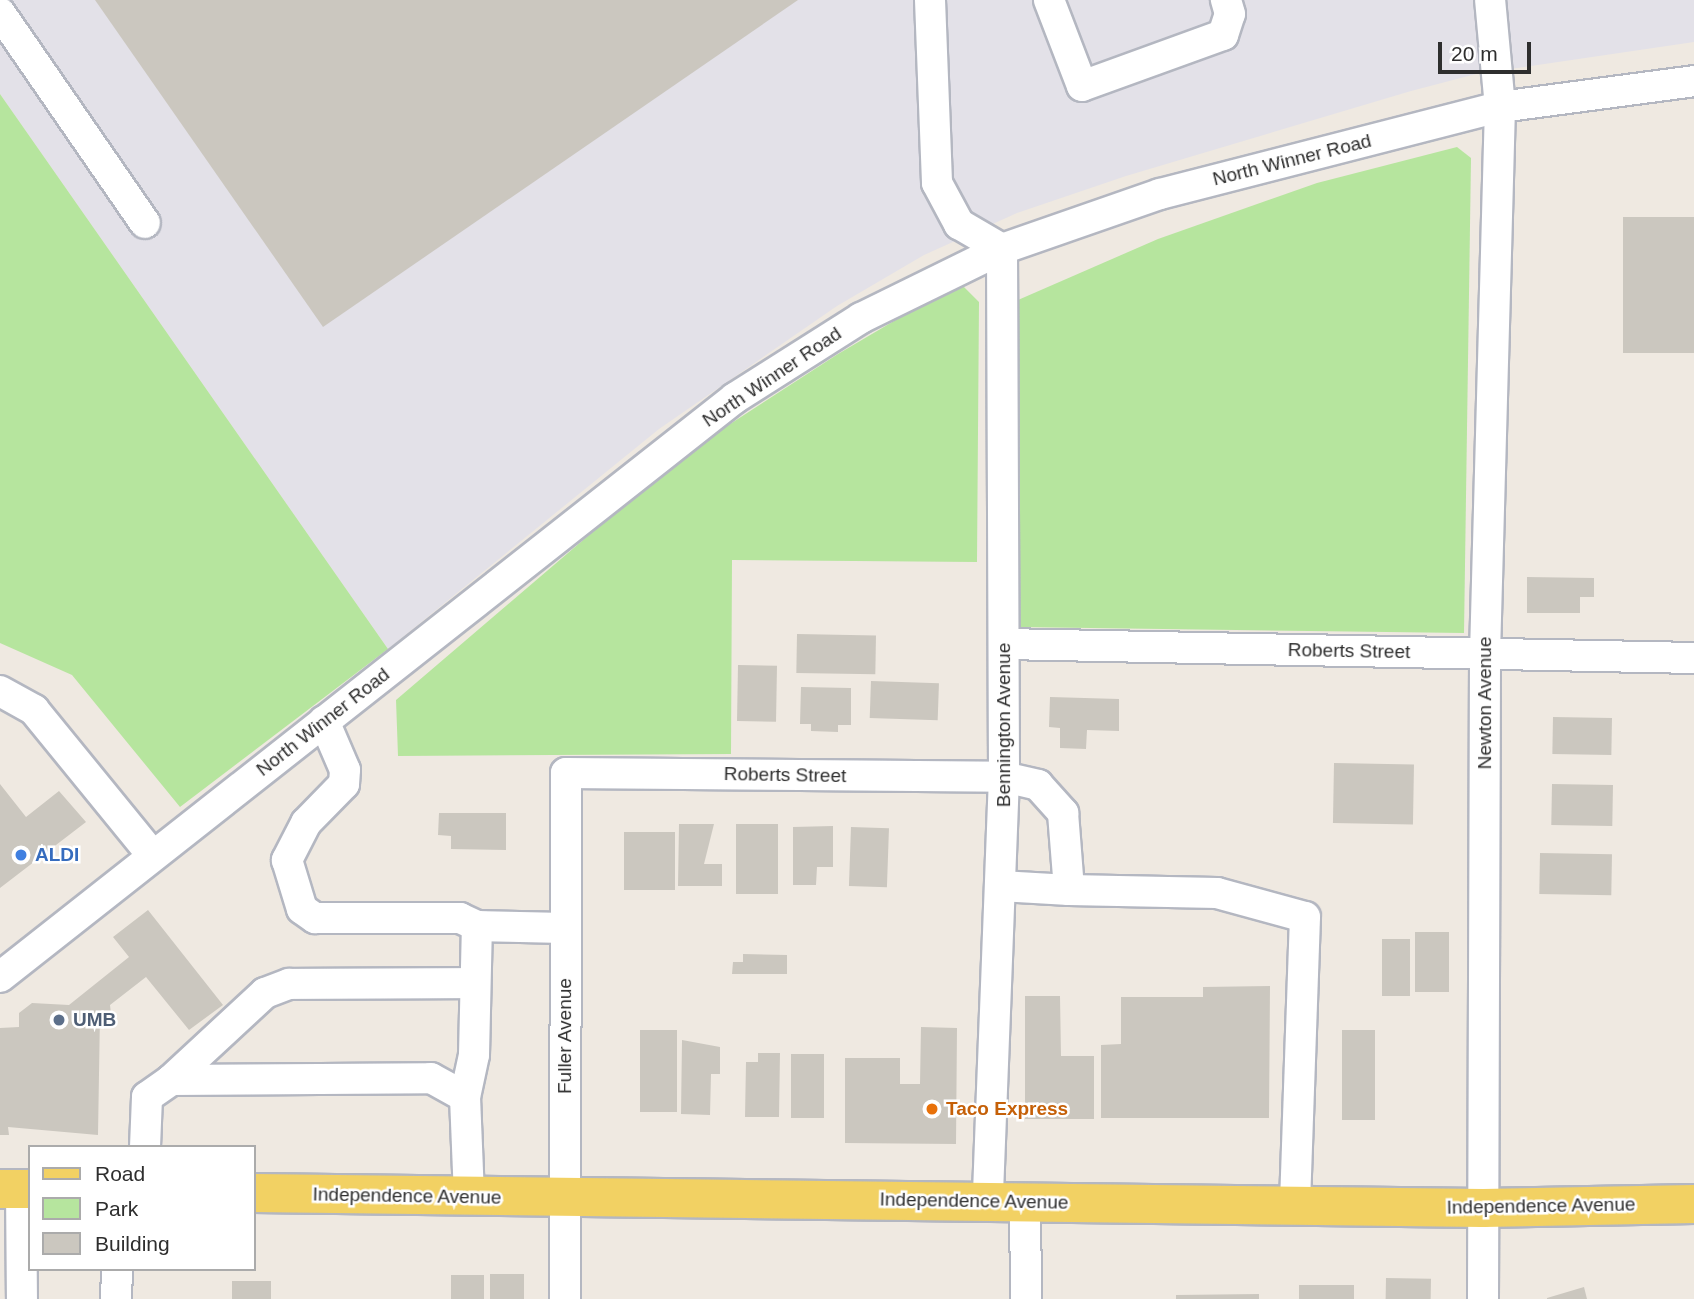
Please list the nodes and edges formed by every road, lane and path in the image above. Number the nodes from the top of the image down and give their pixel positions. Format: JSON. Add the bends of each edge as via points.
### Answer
{"nodes":[{"id":1,"x":930,"y":0,"type":"edge"},
{"id":2,"x":1049,"y":0,"type":"edge"},
{"id":3,"x":1226,"y":0,"type":"edge"},
{"id":4,"x":1490,"y":0,"type":"edge"},
{"id":5,"x":0,"y":13,"type":"edge"},
{"id":6,"x":1694,"y":81,"type":"edge"},
{"id":7,"x":1500,"y":107,"type":"junction"},
{"id":8,"x":145,"y":223,"type":"dead end"},
{"id":9,"x":1002,"y":249,"type":"junction"},
{"id":10,"x":1004,"y":644,"type":"junction"},
{"id":11,"x":1485,"y":654,"type":"junction"},
{"id":12,"x":1694,"y":657,"type":"edge"},
{"id":13,"x":0,"y":691,"type":"edge"},
{"id":14,"x":324,"y":721,"type":"junction"},
{"id":15,"x":566,"y":773,"type":"joint"},
{"id":16,"x":1004,"y":777,"type":"junction"},
{"id":17,"x":153,"y":856,"type":"junction"},
{"id":18,"x":1000,"y":886,"type":"junction"},
{"id":19,"x":1069,"y":890,"type":"junction"},
{"id":20,"x":477,"y":926,"type":"junction"},
{"id":21,"x":565,"y":928,"type":"junction"},
{"id":22,"x":0,"y":977,"type":"edge"},
{"id":23,"x":475,"y":983,"type":"junction"},
{"id":24,"x":171,"y":1080,"type":"junction"},
{"id":25,"x":465,"y":1097,"type":"junction"},
{"id":26,"x":145,"y":1145,"type":"edge"},
{"id":27,"x":17,"y":1189,"type":"edge"},
{"id":28,"x":256,"y":1193,"type":"edge"},
{"id":29,"x":469,"y":1197,"type":"junction"},
{"id":30,"x":565,"y":1199,"type":"junction"},
{"id":31,"x":988,"y":1201,"type":"junction"},
{"id":32,"x":1026,"y":1202,"type":"junction"},
{"id":33,"x":1694,"y":1204,"type":"edge"},
{"id":34,"x":1295,"y":1206,"type":"junction"},
{"id":35,"x":1483,"y":1208,"type":"junction"},
{"id":36,"x":117,"y":1271,"type":"edge"},
{"id":37,"x":2,"y":1299,"type":"edge"},
{"id":38,"x":22,"y":1299,"type":"edge"},
{"id":39,"x":116,"y":1299,"type":"edge"},
{"id":40,"x":565,"y":1299,"type":"edge"},
{"id":41,"x":1026,"y":1299,"type":"edge"},
{"id":42,"x":1483,"y":1299,"type":"edge"}],
"edges":[{"from":1,"to":9,"type":"street","via":[[937,183],[959,224]]},
{"from":2,"to":3,"type":"street","via":[[1082,86],[1223,35],[1230,14]]},
{"from":4,"to":7,"type":"street","name":"Newton Avenue"},
{"from":5,"to":8,"type":"street"},
{"from":6,"to":7,"type":"street","name":"North Winner Road"},
{"from":7,"to":9,"type":"street","name":"North Winner Road","via":[[1160,194]]},
{"from":7,"to":11,"type":"street","name":"Newton Avenue"},
{"from":9,"to":10,"type":"street","name":"Bennington Avenue"},
{"from":9,"to":14,"type":"street","name":"North Winner Road","via":[[861,318],[734,398]]},
{"from":10,"to":11,"type":"street","name":"Roberts Street"},
{"from":10,"to":16,"type":"street","name":"Bennington Avenue"},
{"from":11,"to":12,"type":"street","name":"Roberts Street"},
{"from":11,"to":35,"type":"street","name":"Newton Avenue"},
{"from":13,"to":17,"type":"street","via":[[34,710]]},
{"from":14,"to":17,"type":"street","name":"North Winner Road"},
{"from":14,"to":20,"type":"street","via":[[345,770],[344,784],[306,823],[287,860],[292,890],[314,918],[460,918]]},
{"from":15,"to":16,"type":"street","name":"Roberts Street"},
{"from":15,"to":21,"type":"street","name":"Fuller Avenue"},
{"from":16,"to":18,"type":"street","name":"Bennington Avenue"},
{"from":16,"to":19,"type":"street","name":"Roberts Street","via":[[1038,785],[1063,813]]},
{"from":17,"to":22,"type":"street","name":"North Winner Road"},
{"from":18,"to":19,"type":"street"},
{"from":18,"to":31,"type":"street","name":"Bennington Avenue"},
{"from":19,"to":34,"type":"street","via":[[1217,893],[1305,917]]},
{"from":20,"to":21,"type":"street"},
{"from":20,"to":23,"type":"street"},
{"from":21,"to":30,"type":"street","name":"Fuller Avenue"},
{"from":23,"to":24,"type":"street","via":[[289,984],[265,993]]},
{"from":23,"to":25,"type":"street"},
{"from":24,"to":25,"type":"street","via":[[431,1078]]},
{"from":24,"to":26,"type":"street","via":[[147,1097]]},
{"from":25,"to":29,"type":"street"},
{"from":27,"to":38,"type":"street"},
{"from":28,"to":29,"type":"main road","name":"Independence Avenue"},
{"from":29,"to":30,"type":"main road","name":"Independence Avenue"},
{"from":30,"to":31,"type":"main road","name":"Independence Avenue"},
{"from":30,"to":40,"type":"street","name":"Fuller Avenue"},
{"from":31,"to":32,"type":"main road","name":"Independence Avenue"},
{"from":32,"to":34,"type":"main road","name":"Independence Avenue"},
{"from":32,"to":41,"type":"street"},
{"from":33,"to":35,"type":"main road","name":"Independence Avenue"},
{"from":34,"to":35,"type":"main road","name":"Independence Avenue"},
{"from":35,"to":42,"type":"street","name":"Newton Avenue"},
{"from":36,"to":39,"type":"street"},
{"from":37,"to":38,"type":"street"}]}
